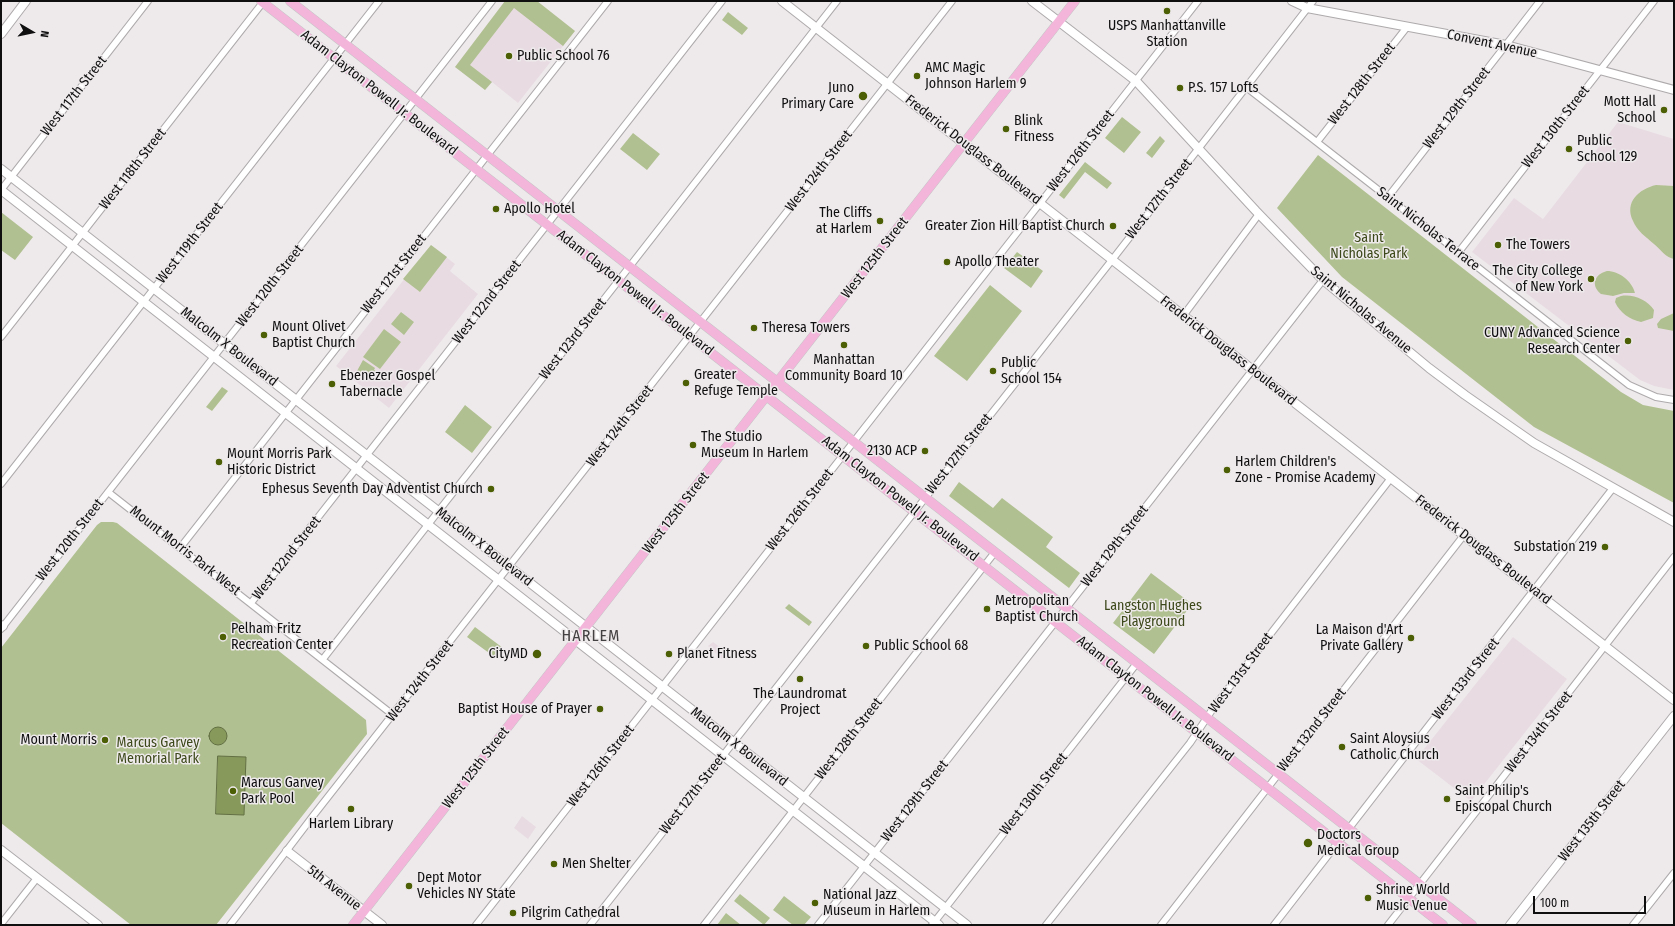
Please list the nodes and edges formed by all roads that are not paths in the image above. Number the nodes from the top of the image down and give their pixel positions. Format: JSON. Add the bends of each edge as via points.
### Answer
{"nodes":[{"id":1,"x":26,"y":1,"type":"edge"},
{"id":2,"x":148,"y":1,"type":"edge"},
{"id":3,"x":290,"y":1,"type":"edge"},
{"id":4,"x":379,"y":1,"type":"edge"},
{"id":5,"x":492,"y":1,"type":"edge"},
{"id":6,"x":608,"y":1,"type":"edge"},
{"id":7,"x":722,"y":1,"type":"edge"},
{"id":8,"x":782,"y":1,"type":"edge"},
{"id":9,"x":837,"y":1,"type":"edge"},
{"id":10,"x":952,"y":1,"type":"edge"},
{"id":11,"x":1032,"y":1,"type":"edge"},
{"id":12,"x":1075,"y":1,"type":"edge"},
{"id":13,"x":1198,"y":1,"type":"edge"},
{"id":14,"x":1292,"y":1,"type":"edge"},
{"id":15,"x":1313,"y":1,"type":"edge"},
{"id":16,"x":1540,"y":1,"type":"edge"},
{"id":17,"x":1654,"y":1,"type":"edge"},
{"id":18,"x":263,"y":2,"type":"edge"},
{"id":19,"x":1307,"y":8,"type":"junction"},
{"id":20,"x":1059,"y":22,"type":"junction"},
{"id":21,"x":1407,"y":27,"type":"junction"},
{"id":22,"x":816,"y":28,"type":"junction"},
{"id":23,"x":1,"y":34,"type":"edge"},
{"id":24,"x":345,"y":44,"type":"junction"},
{"id":25,"x":1506,"y":45,"type":"junction"},
{"id":26,"x":334,"y":58,"type":"junction"},
{"id":27,"x":1600,"y":70,"type":"junction"},
{"id":28,"x":1136,"y":81,"type":"junction"},
{"id":29,"x":888,"y":83,"type":"junction"},
{"id":30,"x":1246,"y":87,"type":"junction"},
{"id":31,"x":1674,"y":90,"type":"edge"},
{"id":32,"x":415,"y":99,"type":"junction"},
{"id":33,"x":404,"y":113,"type":"junction"},
{"id":34,"x":1317,"y":142,"type":"junction"},
{"id":35,"x":964,"y":144,"type":"junction"},
{"id":36,"x":1198,"y":149,"type":"junction"},
{"id":37,"x":488,"y":156,"type":"junction"},
{"id":38,"x":1,"y":169,"type":"edge"},
{"id":39,"x":477,"y":169,"type":"junction"},
{"id":40,"x":11,"y":177,"type":"junction"},
{"id":41,"x":1,"y":190,"type":"edge"},
{"id":42,"x":1388,"y":197,"type":"junction"},
{"id":43,"x":1040,"y":204,"type":"junction"},
{"id":44,"x":558,"y":211,"type":"junction"},
{"id":45,"x":1259,"y":214,"type":"junction"},
{"id":46,"x":548,"y":225,"type":"junction"},
{"id":47,"x":84,"y":232,"type":"junction"},
{"id":48,"x":73,"y":246,"type":"junction"},
{"id":49,"x":1458,"y":253,"type":"junction"},
{"id":50,"x":1112,"y":260,"type":"junction"},
{"id":51,"x":629,"y":267,"type":"junction"},
{"id":52,"x":1323,"y":280,"type":"junction"},
{"id":53,"x":619,"y":281,"type":"junction"},
{"id":54,"x":154,"y":289,"type":"junction"},
{"id":55,"x":144,"y":302,"type":"junction"},
{"id":56,"x":1183,"y":316,"type":"junction"},
{"id":57,"x":701,"y":322,"type":"junction"},
{"id":58,"x":690,"y":336,"type":"junction"},
{"id":59,"x":1,"y":337,"type":"edge"},
{"id":60,"x":225,"y":344,"type":"junction"},
{"id":61,"x":214,"y":358,"type":"junction"},
{"id":62,"x":1254,"y":371,"type":"junction"},
{"id":63,"x":778,"y":383,"type":"junction"},
{"id":64,"x":767,"y":396,"type":"junction"},
{"id":65,"x":296,"y":400,"type":"junction"},
{"id":66,"x":1674,"y":400,"type":"edge"},
{"id":67,"x":286,"y":413,"type":"junction"},
{"id":68,"x":855,"y":441,"type":"junction"},
{"id":69,"x":367,"y":455,"type":"junction"},
{"id":70,"x":844,"y":455,"type":"junction"},
{"id":71,"x":356,"y":469,"type":"junction"},
{"id":72,"x":1391,"y":478,"type":"junction"},
{"id":73,"x":1,"y":484,"type":"edge"},
{"id":74,"x":1613,"y":488,"type":"junction"},
{"id":75,"x":108,"y":492,"type":"junction"},
{"id":76,"x":925,"y":497,"type":"junction"},
{"id":77,"x":439,"y":511,"type":"junction"},
{"id":78,"x":914,"y":511,"type":"junction"},
{"id":79,"x":1674,"y":522,"type":"edge"},
{"id":80,"x":428,"y":524,"type":"junction"},
{"id":81,"x":1464,"y":535,"type":"junction"},
{"id":82,"x":180,"y":548,"type":"junction"},
{"id":83,"x":995,"y":552,"type":"junction"},
{"id":84,"x":1674,"y":557,"type":"edge"},
{"id":85,"x":984,"y":566,"type":"junction"},
{"id":86,"x":510,"y":567,"type":"junction"},
{"id":87,"x":499,"y":580,"type":"junction"},
{"id":88,"x":1535,"y":591,"type":"junction"},
{"id":89,"x":251,"y":603,"type":"junction"},
{"id":90,"x":1066,"y":608,"type":"junction"},
{"id":91,"x":1055,"y":621,"type":"junction"},
{"id":92,"x":2,"y":626,"type":"edge"},
{"id":93,"x":587,"y":627,"type":"junction"},
{"id":94,"x":576,"y":640,"type":"junction"},
{"id":95,"x":1605,"y":646,"type":"junction"},
{"id":96,"x":323,"y":659,"type":"junction"},
{"id":97,"x":1137,"y":663,"type":"junction"},
{"id":98,"x":1126,"y":677,"type":"junction"},
{"id":99,"x":662,"y":686,"type":"junction"},
{"id":100,"x":653,"y":699,"type":"junction"},
{"id":101,"x":1674,"y":700,"type":"edge"},
{"id":102,"x":393,"y":715,"type":"junction"},
{"id":103,"x":1674,"y":716,"type":"edge"},
{"id":104,"x":1207,"y":718,"type":"junction"},
{"id":105,"x":1197,"y":732,"type":"junction"},
{"id":106,"x":733,"y":742,"type":"junction"},
{"id":107,"x":723,"y":755,"type":"junction"},
{"id":108,"x":1278,"y":774,"type":"junction"},
{"id":109,"x":1268,"y":788,"type":"junction"},
{"id":110,"x":804,"y":797,"type":"junction"},
{"id":111,"x":793,"y":811,"type":"junction"},
{"id":112,"x":1349,"y":829,"type":"junction"},
{"id":113,"x":1338,"y":843,"type":"junction"},
{"id":114,"x":1,"y":850,"type":"edge"},
{"id":115,"x":287,"y":851,"type":"junction"},
{"id":116,"x":875,"y":852,"type":"junction"},
{"id":117,"x":864,"y":867,"type":"junction"},
{"id":118,"x":1674,"y":873,"type":"edge"},
{"id":119,"x":37,"y":878,"type":"junction"},
{"id":120,"x":1420,"y":885,"type":"junction"},
{"id":121,"x":1409,"y":898,"type":"junction"},
{"id":122,"x":945,"y":908,"type":"junction"},
{"id":123,"x":364,"y":911,"type":"junction"},
{"id":124,"x":1,"y":924,"type":"edge"},
{"id":125,"x":935,"y":924,"type":"edge"},
{"id":126,"x":98,"y":925,"type":"edge"},
{"id":127,"x":230,"y":925,"type":"edge"},
{"id":128,"x":353,"y":925,"type":"edge"},
{"id":129,"x":382,"y":925,"type":"edge"},
{"id":130,"x":476,"y":925,"type":"edge"},
{"id":131,"x":590,"y":925,"type":"edge"},
{"id":132,"x":704,"y":925,"type":"edge"},
{"id":133,"x":818,"y":925,"type":"edge"},
{"id":134,"x":967,"y":925,"type":"edge"},
{"id":135,"x":1046,"y":925,"type":"edge"},
{"id":136,"x":1161,"y":925,"type":"edge"},
{"id":137,"x":1274,"y":925,"type":"edge"},
{"id":138,"x":1388,"y":925,"type":"edge"},
{"id":139,"x":1443,"y":925,"type":"edge"},
{"id":140,"x":1472,"y":925,"type":"edge"},
{"id":141,"x":1510,"y":925,"type":"edge"},
{"id":142,"x":1633,"y":925,"type":"edge"}],
"edges":[{"from":1,"to":23,"type":"main road"},
{"from":2,"to":40,"type":"street","name":"West 117th Street"},
{"from":3,"to":24,"type":"main road","name":"Adam Clayton Powell Jr. Boulevard"},
{"from":4,"to":24,"type":"street","name":"West 119th Street"},
{"from":5,"to":32,"type":"street","name":"West 120th Street"},
{"from":6,"to":37,"type":"street","name":"West 121st Street"},
{"from":7,"to":44,"type":"street","name":"West 122nd Street"},
{"from":8,"to":22,"type":"main road","name":"Frederick Douglass Boulevard"},
{"from":9,"to":22,"type":"street","name":"West 123rd Street"},
{"from":10,"to":29,"type":"street","name":"West 124th Street"},
{"from":11,"to":20,"type":"main road","name":"Saint Nicholas Avenue"},
{"from":12,"to":20,"type":"main road","name":"West 125th Street"},
{"from":13,"to":28,"type":"street","name":"West 126th Street"},
{"from":14,"to":19,"type":"main road","name":"Convent Avenue"},
{"from":15,"to":19,"type":"street","name":"West 127th Street"},
{"from":16,"to":25,"type":"street","name":"West 129th Street"},
{"from":17,"to":27,"type":"street","name":"West 130th Street"},
{"from":18,"to":26,"type":"main road","name":"Adam Clayton Powell Jr. Boulevard"},
{"from":18,"to":47,"type":"street","name":"West 118th Street"},
{"from":19,"to":21,"type":"main road","name":"Convent Avenue"},
{"from":19,"to":30,"type":"street","name":"West 127th Street"},
{"from":20,"to":28,"type":"main road","name":"Saint Nicholas Avenue"},
{"from":20,"to":35,"type":"main road","name":"West 125th Street"},
{"from":21,"to":25,"type":"main road","name":"Convent Avenue"},
{"from":21,"to":34,"type":"street","name":"West 128th Street"},
{"from":22,"to":29,"type":"main road","name":"Frederick Douglass Boulevard"},
{"from":22,"to":51,"type":"street","name":"West 123rd Street"},
{"from":24,"to":26,"type":"street","name":"West 119th Street"},
{"from":24,"to":32,"type":"main road","name":"Adam Clayton Powell Jr. Boulevard"},
{"from":25,"to":27,"type":"main road","name":"Convent Avenue"},
{"from":25,"to":42,"type":"street","name":"West 129th Street"},
{"from":26,"to":33,"type":"main road","name":"Adam Clayton Powell Jr. Boulevard"},
{"from":26,"to":54,"type":"street","name":"West 119th Street"},
{"from":27,"to":31,"type":"main road","name":"Convent Avenue"},
{"from":27,"to":49,"type":"street","name":"West 130th Street"},
{"from":28,"to":36,"type":"main road","name":"Saint Nicholas Avenue"},
{"from":28,"to":43,"type":"street","name":"West 126th Street"},
{"from":29,"to":35,"type":"main road","name":"Frederick Douglass Boulevard"},
{"from":29,"to":57,"type":"street","name":"West 124th Street"},
{"from":30,"to":34,"type":"street","name":"Saint Nicholas Terrace"},
{"from":30,"to":36,"type":"street","name":"West 127th Street"},
{"from":32,"to":33,"type":"street","name":"West 120th Street"},
{"from":32,"to":37,"type":"main road","name":"Adam Clayton Powell Jr. Boulevard"},
{"from":33,"to":39,"type":"main road","name":"Adam Clayton Powell Jr. Boulevard"},
{"from":33,"to":60,"type":"street","name":"West 120th Street"},
{"from":34,"to":42,"type":"street","name":"Saint Nicholas Terrace"},
{"from":35,"to":43,"type":"main road","name":"Frederick Douglass Boulevard"},
{"from":35,"to":63,"type":"main road","name":"West 125th Street"},
{"from":36,"to":45,"type":"main road","name":"Saint Nicholas Avenue"},
{"from":36,"to":50,"type":"street","name":"West 127th Street"},
{"from":37,"to":39,"type":"street","name":"West 121st Street"},
{"from":37,"to":44,"type":"main road","name":"Adam Clayton Powell Jr. Boulevard"},
{"from":38,"to":40,"type":"main road","name":"Malcolm X Boulevard"},
{"from":39,"to":46,"type":"main road","name":"Adam Clayton Powell Jr. Boulevard"},
{"from":39,"to":65,"type":"street","name":"West 121st Street"},
{"from":40,"to":41,"type":"street","name":"West 117th Street"},
{"from":40,"to":47,"type":"main road","name":"Malcolm X Boulevard"},
{"from":41,"to":48,"type":"main road","name":"Malcolm X Boulevard"},
{"from":42,"to":49,"type":"street","name":"Saint Nicholas Terrace"},
{"from":43,"to":50,"type":"main road","name":"Frederick Douglass Boulevard"},
{"from":43,"to":68,"type":"street","name":"West 126th Street"},
{"from":44,"to":46,"type":"street","name":"West 122nd Street"},
{"from":44,"to":51,"type":"main road","name":"Adam Clayton Powell Jr. Boulevard"},
{"from":45,"to":52,"type":"main road","name":"Saint Nicholas Avenue"},
{"from":45,"to":56,"type":"street"},
{"from":46,"to":53,"type":"main road","name":"Adam Clayton Powell Jr. Boulevard"},
{"from":46,"to":69,"type":"street","name":"West 122nd Street"},
{"from":47,"to":48,"type":"street","name":"West 118th Street"},
{"from":47,"to":54,"type":"main road","name":"Malcolm X Boulevard"},
{"from":48,"to":55,"type":"main road","name":"Malcolm X Boulevard"},
{"from":48,"to":59,"type":"street","name":"West 118th Street"},
{"from":49,"to":66,"type":"street","name":"Saint Nicholas Terrace","via":[[1629,386],[1656,397]]},
{"from":50,"to":56,"type":"main road","name":"Frederick Douglass Boulevard"},
{"from":50,"to":76,"type":"street","name":"West 127th Street"},
{"from":51,"to":53,"type":"street","name":"West 123rd Street"},
{"from":51,"to":57,"type":"main road","name":"Adam Clayton Powell Jr. Boulevard"},
{"from":52,"to":62,"type":"street","name":"West 129th Street"},
{"from":52,"to":74,"type":"main road","name":"Saint Nicholas Avenue","via":[[1466,395],[1534,443]]},
{"from":53,"to":58,"type":"main road","name":"Adam Clayton Powell Jr. Boulevard"},
{"from":53,"to":77,"type":"street","name":"West 123rd Street"},
{"from":54,"to":55,"type":"street","name":"West 119th Street"},
{"from":54,"to":60,"type":"main road","name":"Malcolm X Boulevard"},
{"from":55,"to":61,"type":"main road","name":"Malcolm X Boulevard"},
{"from":55,"to":73,"type":"street","name":"West 119th Street"},
{"from":56,"to":62,"type":"main road","name":"Frederick Douglass Boulevard"},
{"from":57,"to":58,"type":"street","name":"West 124th Street"},
{"from":57,"to":63,"type":"main road","name":"Adam Clayton Powell Jr. Boulevard"},
{"from":58,"to":64,"type":"main road","name":"Adam Clayton Powell Jr. Boulevard"},
{"from":58,"to":86,"type":"street","name":"West 124th Street"},
{"from":60,"to":61,"type":"street","name":"West 120th Street"},
{"from":60,"to":65,"type":"main road","name":"Malcolm X Boulevard"},
{"from":61,"to":67,"type":"main road","name":"Malcolm X Boulevard"},
{"from":61,"to":75,"type":"street","name":"West 120th Street"},
{"from":62,"to":72,"type":"main road","name":"Frederick Douglass Boulevard"},
{"from":62,"to":90,"type":"street","name":"West 129th Street"},
{"from":63,"to":64,"type":"main road","name":"West 125th Street"},
{"from":63,"to":68,"type":"main road","name":"Adam Clayton Powell Jr. Boulevard"},
{"from":64,"to":70,"type":"main road","name":"Adam Clayton Powell Jr. Boulevard"},
{"from":64,"to":93,"type":"main road","name":"West 125th Street"},
{"from":65,"to":67,"type":"street","name":"West 121st Street"},
{"from":65,"to":69,"type":"main road","name":"Malcolm X Boulevard"},
{"from":67,"to":71,"type":"main road","name":"Malcolm X Boulevard"},
{"from":67,"to":82,"type":"street","name":"West 121st Street"},
{"from":68,"to":70,"type":"street","name":"West 126th Street"},
{"from":68,"to":76,"type":"main road","name":"Adam Clayton Powell Jr. Boulevard"},
{"from":69,"to":71,"type":"street","name":"West 122nd Street"},
{"from":69,"to":77,"type":"main road","name":"Malcolm X Boulevard"},
{"from":70,"to":78,"type":"main road","name":"Adam Clayton Powell Jr. Boulevard"},
{"from":70,"to":99,"type":"street","name":"West 126th Street"},
{"from":71,"to":80,"type":"main road","name":"Malcolm X Boulevard"},
{"from":71,"to":89,"type":"street","name":"West 122nd Street"},
{"from":72,"to":81,"type":"main road","name":"Frederick Douglass Boulevard"},
{"from":72,"to":104,"type":"street","name":"West 131st Street"},
{"from":74,"to":79,"type":"main road","name":"Saint Nicholas Avenue"},
{"from":74,"to":88,"type":"street","name":"West 133rd Street"},
{"from":75,"to":82,"type":"street","name":"Mount Morris Park West"},
{"from":75,"to":92,"type":"street","name":"West 120th Street"},
{"from":76,"to":78,"type":"street","name":"West 127th Street"},
{"from":76,"to":83,"type":"main road","name":"Adam Clayton Powell Jr. Boulevard"},
{"from":77,"to":80,"type":"street","name":"West 123rd Street"},
{"from":77,"to":86,"type":"main road","name":"Malcolm X Boulevard"},
{"from":78,"to":85,"type":"main road","name":"Adam Clayton Powell Jr. Boulevard"},
{"from":78,"to":106,"type":"street","name":"West 127th Street"},
{"from":80,"to":87,"type":"main road","name":"Malcolm X Boulevard"},
{"from":80,"to":96,"type":"street","name":"West 123rd Street"},
{"from":81,"to":88,"type":"main road","name":"Frederick Douglass Boulevard"},
{"from":81,"to":108,"type":"street","name":"West 132nd Street"},
{"from":82,"to":89,"type":"street","name":"Mount Morris Park West"},
{"from":83,"to":85,"type":"street","name":"West 128th Street"},
{"from":83,"to":90,"type":"main road","name":"Adam Clayton Powell Jr. Boulevard"},
{"from":84,"to":95,"type":"street","name":"West 134th Street"},
{"from":85,"to":91,"type":"main road","name":"Adam Clayton Powell Jr. Boulevard"},
{"from":85,"to":110,"type":"street","name":"West 128th Street"},
{"from":86,"to":87,"type":"street","name":"West 124th Street"},
{"from":86,"to":93,"type":"main road","name":"Malcolm X Boulevard"},
{"from":87,"to":94,"type":"main road","name":"Malcolm X Boulevard"},
{"from":87,"to":102,"type":"street","name":"West 124th Street"},
{"from":88,"to":95,"type":"main road","name":"Frederick Douglass Boulevard"},
{"from":88,"to":112,"type":"street","name":"West 133rd Street"},
{"from":89,"to":96,"type":"street","name":"Mount Morris Park West"},
{"from":90,"to":91,"type":"street","name":"West 129th Street"},
{"from":90,"to":97,"type":"main road","name":"Adam Clayton Powell Jr. Boulevard"},
{"from":91,"to":98,"type":"main road","name":"Adam Clayton Powell Jr. Boulevard"},
{"from":91,"to":116,"type":"street","name":"West 129th Street"},
{"from":93,"to":94,"type":"main road","name":"West 125th Street"},
{"from":93,"to":99,"type":"main road","name":"Malcolm X Boulevard"},
{"from":94,"to":100,"type":"main road","name":"Malcolm X Boulevard"},
{"from":94,"to":123,"type":"main road","name":"West 125th Street"},
{"from":95,"to":101,"type":"main road","name":"Frederick Douglass Boulevard"},
{"from":95,"to":120,"type":"street","name":"West 134th Street"},
{"from":96,"to":102,"type":"street","name":"Mount Morris Park West"},
{"from":97,"to":98,"type":"street","name":"West 130th Street"},
{"from":97,"to":104,"type":"main road","name":"Adam Clayton Powell Jr. Boulevard"},
{"from":98,"to":105,"type":"main road","name":"Adam Clayton Powell Jr. Boulevard"},
{"from":98,"to":122,"type":"street","name":"West 130th Street"},
{"from":99,"to":100,"type":"street","name":"West 126th Street"},
{"from":99,"to":106,"type":"main road","name":"Malcolm X Boulevard"},
{"from":100,"to":107,"type":"main road","name":"Malcolm X Boulevard"},
{"from":100,"to":130,"type":"street","name":"West 126th Street"},
{"from":102,"to":115,"type":"street","name":"West 124th Street"},
{"from":103,"to":141,"type":"main road","name":"West 135th Street"},
{"from":104,"to":105,"type":"street","name":"West 131st Street"},
{"from":104,"to":108,"type":"main road","name":"Adam Clayton Powell Jr. Boulevard"},
{"from":105,"to":109,"type":"main road","name":"Adam Clayton Powell Jr. Boulevard"},
{"from":105,"to":135,"type":"street","name":"West 131st Street"},
{"from":106,"to":107,"type":"street","name":"West 127th Street"},
{"from":106,"to":110,"type":"main road","name":"Malcolm X Boulevard"},
{"from":107,"to":111,"type":"main road","name":"Malcolm X Boulevard"},
{"from":107,"to":131,"type":"street","name":"West 127th Street"},
{"from":108,"to":109,"type":"street","name":"West 132nd Street"},
{"from":108,"to":112,"type":"main road","name":"Adam Clayton Powell Jr. Boulevard"},
{"from":109,"to":113,"type":"main road","name":"Adam Clayton Powell Jr. Boulevard"},
{"from":109,"to":136,"type":"street","name":"West 132nd Street"},
{"from":110,"to":111,"type":"street","name":"West 128th Street"},
{"from":110,"to":116,"type":"main road","name":"Malcolm X Boulevard"},
{"from":111,"to":117,"type":"main road","name":"Malcolm X Boulevard"},
{"from":111,"to":132,"type":"street","name":"West 128th Street"},
{"from":112,"to":113,"type":"street","name":"West 133rd Street"},
{"from":112,"to":120,"type":"main road","name":"Adam Clayton Powell Jr. Boulevard"},
{"from":113,"to":121,"type":"main road","name":"Adam Clayton Powell Jr. Boulevard"},
{"from":113,"to":137,"type":"street","name":"West 133rd Street"},
{"from":114,"to":119,"type":"main road"},
{"from":115,"to":123,"type":"main road","name":"5th Avenue"},
{"from":115,"to":127,"type":"street","name":"West 124th Street"},
{"from":116,"to":117,"type":"street","name":"West 129th Street"},
{"from":116,"to":122,"type":"main road","name":"Malcolm X Boulevard"},
{"from":117,"to":125,"type":"main road","name":"Malcolm X Boulevard"},
{"from":117,"to":133,"type":"street","name":"West 129th Street"},
{"from":118,"to":142,"type":"street"},
{"from":119,"to":124,"type":"street"},
{"from":119,"to":126,"type":"main road"},
{"from":120,"to":121,"type":"street","name":"West 134th Street"},
{"from":120,"to":140,"type":"main road","name":"Adam Clayton Powell Jr. Boulevard"},
{"from":121,"to":138,"type":"street","name":"West 134th Street"},
{"from":121,"to":139,"type":"main road","name":"Adam Clayton Powell Jr. Boulevard"},
{"from":122,"to":125,"type":"street","name":"West 130th Street"},
{"from":122,"to":134,"type":"main road","name":"Malcolm X Boulevard"},
{"from":123,"to":128,"type":"main road","name":"West 125th Street"},
{"from":123,"to":129,"type":"main road","name":"5th Avenue"}]}
